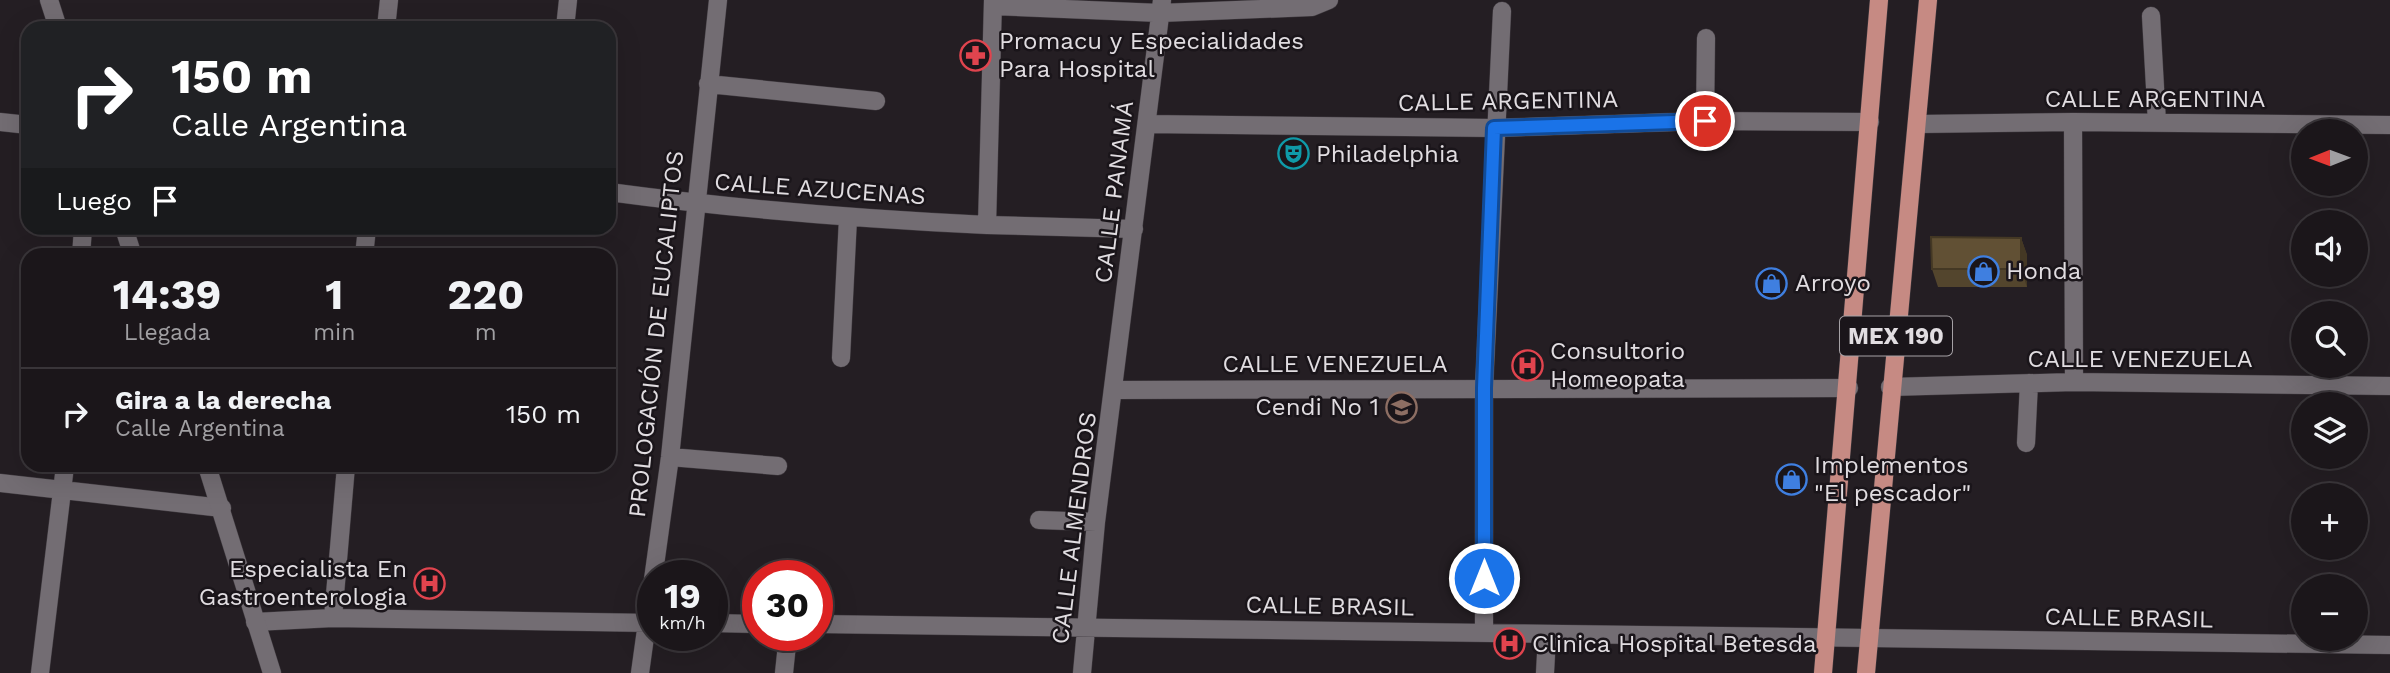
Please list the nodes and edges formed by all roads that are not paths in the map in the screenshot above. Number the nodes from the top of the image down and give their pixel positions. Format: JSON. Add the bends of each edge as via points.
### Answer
{"nodes":[{"id":1,"x":49,"y":0,"type":"edge"},
{"id":2,"x":389,"y":0,"type":"edge"},
{"id":3,"x":568,"y":0,"type":"edge"},
{"id":4,"x":719,"y":0,"type":"edge"},
{"id":5,"x":1879,"y":0,"type":"edge"},
{"id":6,"x":1928,"y":0,"type":"edge"},
{"id":7,"x":1318,"y":2,"type":"edge"},
{"id":8,"x":993,"y":3,"type":"edge"},
{"id":9,"x":1161,"y":7,"type":"edge"},
{"id":10,"x":1502,"y":11,"type":"dead end"},
{"id":11,"x":2151,"y":16,"type":"dead end"},
{"id":12,"x":56,"y":21,"type":"edge"},
{"id":13,"x":387,"y":21,"type":"edge"},
{"id":14,"x":566,"y":21,"type":"edge"},
{"id":15,"x":1706,"y":38,"type":"dead end"},
{"id":16,"x":708,"y":84,"type":"junction"},
{"id":17,"x":876,"y":101,"type":"dead end"},
{"id":18,"x":1705,"y":121,"type":"junction"},
{"id":19,"x":1870,"y":121,"type":"junction"},
{"id":20,"x":0,"y":122,"type":"edge"},
{"id":21,"x":2073,"y":122,"type":"junction"},
{"id":22,"x":2157,"y":123,"type":"junction"},
{"id":23,"x":21,"y":124,"type":"edge"},
{"id":24,"x":1147,"y":124,"type":"junction"},
{"id":25,"x":1919,"y":124,"type":"junction"},
{"id":26,"x":2390,"y":125,"type":"edge"},
{"id":27,"x":1494,"y":128,"type":"junction"},
{"id":28,"x":616,"y":193,"type":"edge"},
{"id":29,"x":694,"y":204,"type":"junction"},
{"id":30,"x":848,"y":218,"type":"junction"},
{"id":31,"x":987,"y":225,"type":"junction"},
{"id":32,"x":1135,"y":229,"type":"junction"},
{"id":33,"x":841,"y":358,"type":"dead end"},
{"id":34,"x":2074,"y":382,"type":"junction"},
{"id":35,"x":2029,"y":383,"type":"junction"},
{"id":36,"x":2390,"y":386,"type":"edge"},
{"id":37,"x":1890,"y":387,"type":"junction"},
{"id":38,"x":1484,"y":388,"type":"junction"},
{"id":39,"x":1849,"y":388,"type":"junction"},
{"id":40,"x":1115,"y":390,"type":"junction"},
{"id":41,"x":2026,"y":443,"type":"dead end"},
{"id":42,"x":670,"y":457,"type":"junction"},
{"id":43,"x":778,"y":466,"type":"dead end"},
{"id":44,"x":65,"y":472,"type":"edge"},
{"id":45,"x":209,"y":472,"type":"edge"},
{"id":46,"x":345,"y":472,"type":"edge"},
{"id":47,"x":0,"y":484,"type":"edge"},
{"id":48,"x":63,"y":492,"type":"junction"},
{"id":49,"x":222,"y":508,"type":"junction"},
{"id":50,"x":1039,"y":520,"type":"dead end"},
{"id":51,"x":1096,"y":522,"type":"junction"},
{"id":52,"x":657,"y":560,"type":"edge"},
{"id":53,"x":332,"y":618,"type":"junction"},
{"id":54,"x":255,"y":622,"type":"junction"},
{"id":55,"x":637,"y":623,"type":"edge"},
{"id":56,"x":833,"y":624,"type":"edge"},
{"id":57,"x":1086,"y":627,"type":"junction"},
{"id":58,"x":1484,"y":632,"type":"junction"},
{"id":59,"x":1547,"y":636,"type":"junction"},
{"id":60,"x":1825,"y":638,"type":"junction"},
{"id":61,"x":1868,"y":638,"type":"junction"},
{"id":62,"x":2390,"y":645,"type":"edge"},
{"id":63,"x":644,"y":651,"type":"edge"},
{"id":64,"x":786,"y":651,"type":"edge"},
{"id":65,"x":40,"y":673,"type":"edge"},
{"id":66,"x":272,"y":673,"type":"edge"},
{"id":67,"x":640,"y":673,"type":"edge"},
{"id":68,"x":784,"y":673,"type":"edge"},
{"id":69,"x":1082,"y":673,"type":"edge"},
{"id":70,"x":1545,"y":673,"type":"edge"},
{"id":71,"x":1823,"y":673,"type":"edge"},
{"id":72,"x":1866,"y":673,"type":"edge"}],
"edges":[{"from":1,"to":12,"type":"street"},
{"from":2,"to":13,"type":"street"},
{"from":3,"to":14,"type":"street"},
{"from":4,"to":16,"type":"street","name":"PROLOGACIÓN DE EUCALIPTOS"},
{"from":5,"to":19,"type":"main road","number":"MEX 190"},
{"from":6,"to":25,"type":"main road","number":"MEX 190"},
{"from":7,"to":9,"type":"street"},
{"from":8,"to":9,"type":"street"},
{"from":8,"to":31,"type":"street"},
{"from":9,"to":24,"type":"street","name":"CALLE PANAMÁ"},
{"from":10,"to":27,"type":"street"},
{"from":11,"to":22,"type":"street"},
{"from":15,"to":18,"type":"street"},
{"from":16,"to":17,"type":"street"},
{"from":16,"to":29,"type":"street","name":"PROLOGACIÓN DE EUCALIPTOS"},
{"from":18,"to":19,"type":"street","name":"CALLE ARGENTINA"},
{"from":18,"to":27,"type":"street","name":"CALLE ARGENTINA"},
{"from":19,"to":39,"type":"main road","number":"MEX 190"},
{"from":20,"to":23,"type":"street"},
{"from":21,"to":22,"type":"street","name":"CALLE ARGENTINA"},
{"from":21,"to":25,"type":"street","name":"CALLE ARGENTINA"},
{"from":21,"to":34,"type":"street"},
{"from":22,"to":26,"type":"street","name":"CALLE ARGENTINA"},
{"from":24,"to":27,"type":"street","name":"CALLE ARGENTINA"},
{"from":24,"to":32,"type":"street","name":"CALLE PANAMÁ"},
{"from":25,"to":37,"type":"main road","number":"MEX 190"},
{"from":27,"to":38,"type":"street"},
{"from":28,"to":29,"type":"street","name":"CALLE AZUCENAS"},
{"from":29,"to":30,"type":"street","name":"CALLE AZUCENAS"},
{"from":29,"to":42,"type":"street","name":"PROLOGACIÓN DE EUCALIPTOS"},
{"from":30,"to":31,"type":"street","name":"CALLE AZUCENAS"},
{"from":30,"to":33,"type":"street"},
{"from":31,"to":32,"type":"street","name":"CALLE AZUCENAS"},
{"from":32,"to":40,"type":"street","name":"CALLE PANAMÁ"},
{"from":34,"to":35,"type":"street","name":"CALLE VENEZUELA"},
{"from":34,"to":36,"type":"street","name":"CALLE VENEZUELA"},
{"from":35,"to":37,"type":"street","name":"CALLE VENEZUELA"},
{"from":35,"to":41,"type":"street"},
{"from":37,"to":61,"type":"main road","number":"MEX 190"},
{"from":38,"to":39,"type":"street","name":"CALLE VENEZUELA"},
{"from":38,"to":40,"type":"street","name":"CALLE VENEZUELA"},
{"from":38,"to":58,"type":"street"},
{"from":39,"to":60,"type":"main road","number":"MEX 190"},
{"from":40,"to":51,"type":"street","name":"CALLE ALMENDROS"},
{"from":42,"to":43,"type":"street"},
{"from":42,"to":52,"type":"street","name":"PROLOGACIÓN DE EUCALIPTOS"},
{"from":44,"to":48,"type":"street"},
{"from":45,"to":49,"type":"street"},
{"from":46,"to":53,"type":"street"},
{"from":47,"to":48,"type":"street"},
{"from":48,"to":49,"type":"street"},
{"from":48,"to":65,"type":"street"},
{"from":49,"to":54,"type":"street"},
{"from":50,"to":51,"type":"street"},
{"from":51,"to":57,"type":"street","name":"CALLE ALMENDROS"},
{"from":53,"to":54,"type":"street"},
{"from":53,"to":55,"type":"street"},
{"from":54,"to":66,"type":"street"},
{"from":56,"to":57,"type":"street","name":"CALLE BRASIL"},
{"from":57,"to":58,"type":"street","name":"CALLE BRASIL"},
{"from":57,"to":69,"type":"street","name":"CALLE ALMENDROS"},
{"from":58,"to":59,"type":"street","name":"CALLE BRASIL"},
{"from":59,"to":60,"type":"street","name":"CALLE BRASIL"},
{"from":59,"to":70,"type":"street"},
{"from":60,"to":61,"type":"street","name":"CALLE BRASIL"},
{"from":60,"to":71,"type":"main road","number":"MEX 190"},
{"from":61,"to":62,"type":"street","name":"CALLE BRASIL"},
{"from":61,"to":72,"type":"main road","number":"MEX 190"},
{"from":63,"to":67,"type":"street","name":"PROLOGACIÓN DE EUCALIPTOS"},
{"from":64,"to":68,"type":"street"}]}
